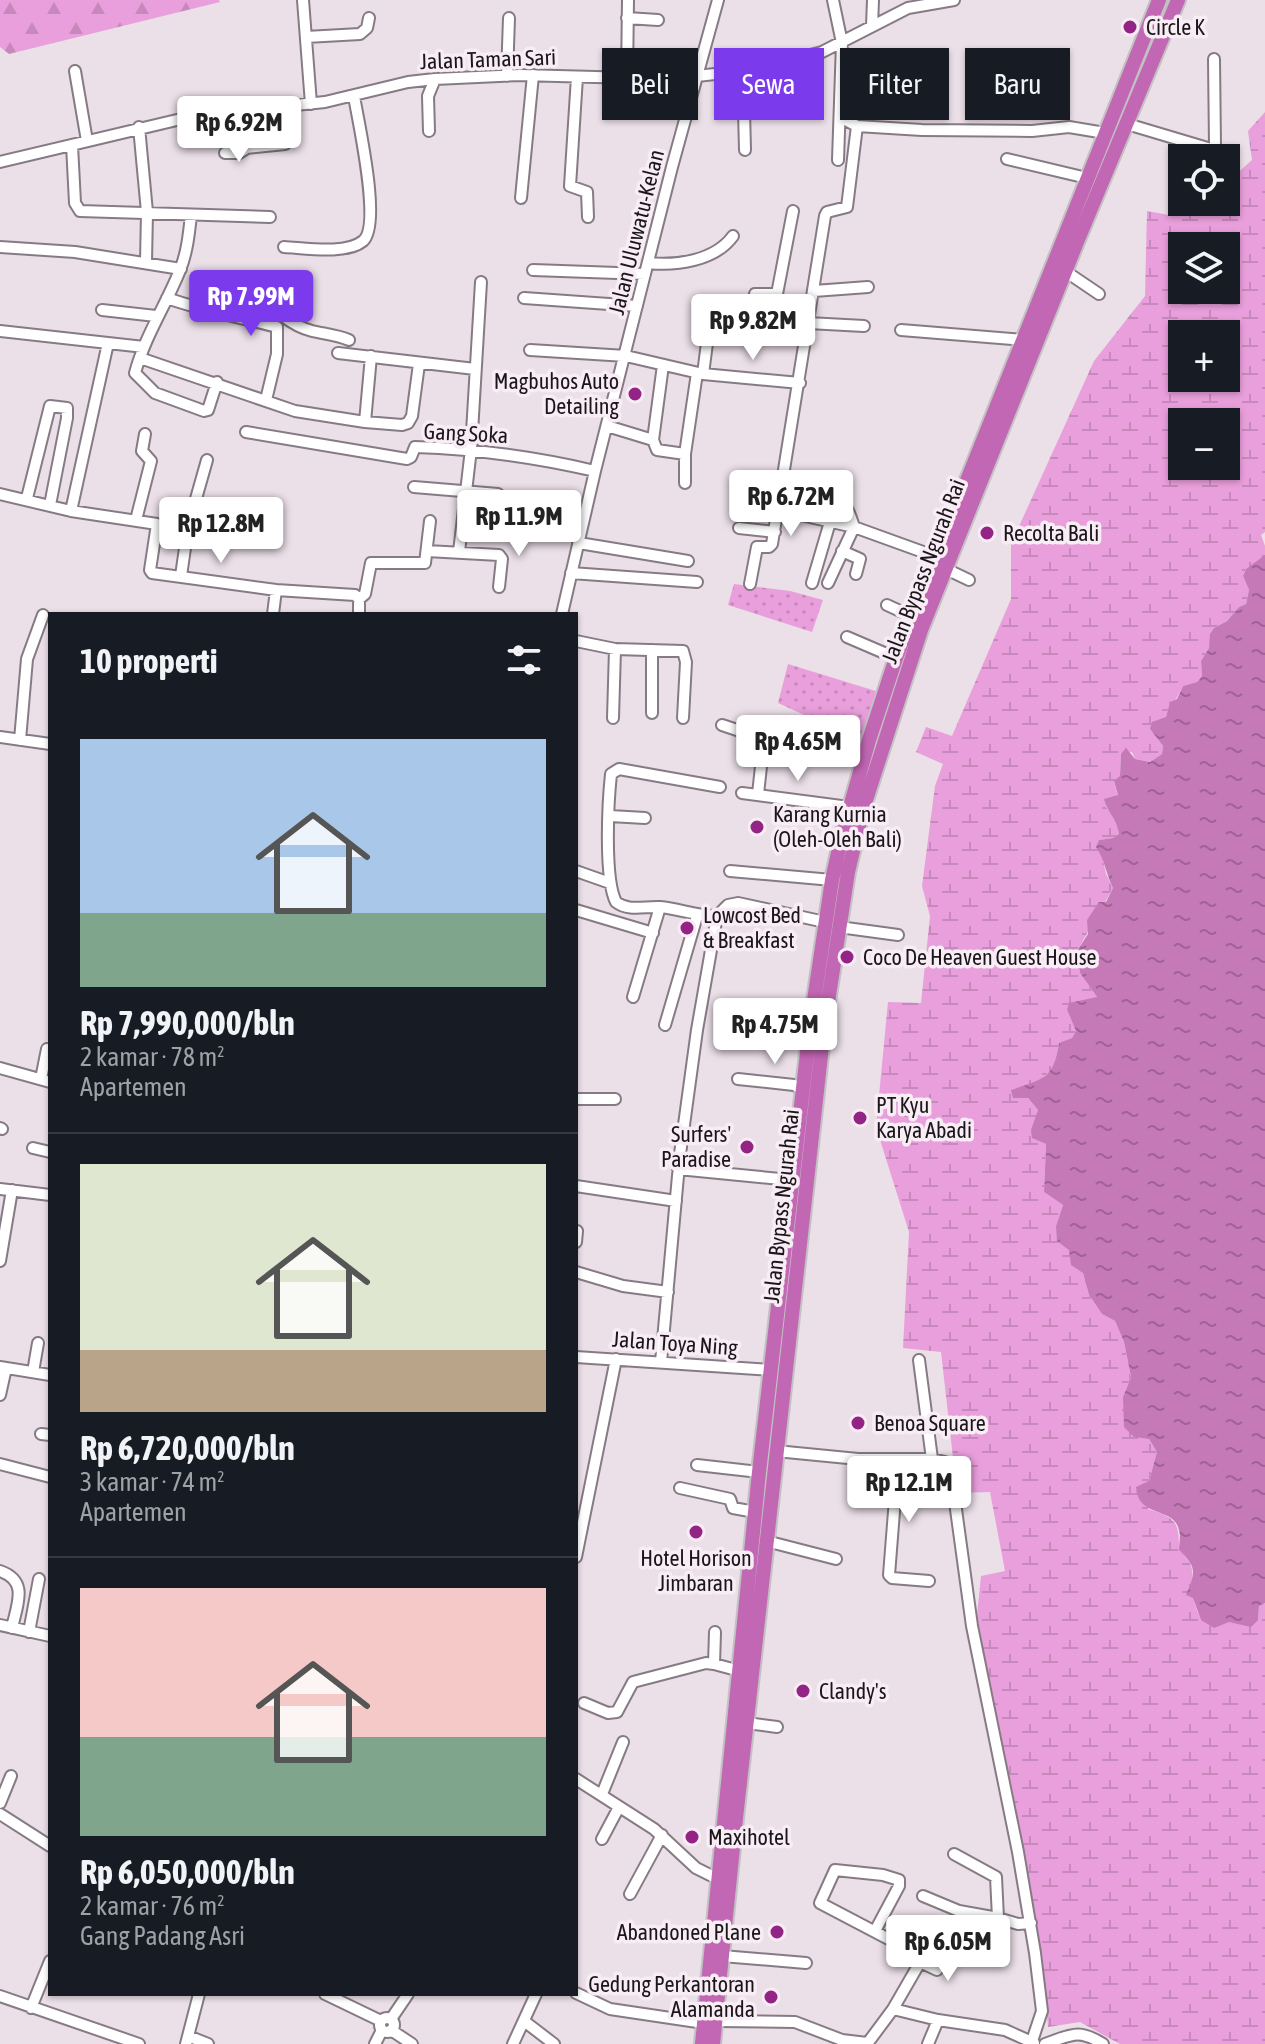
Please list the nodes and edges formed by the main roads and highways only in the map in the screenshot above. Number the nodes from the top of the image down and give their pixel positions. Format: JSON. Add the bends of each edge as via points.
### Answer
{"nodes":[{"id":1,"x":1159,"y":0,"type":"edge"},
{"id":2,"x":1178,"y":0,"type":"edge"},
{"id":3,"x":1071,"y":240,"type":"junction"},
{"id":4,"x":942,"y":563,"type":"junction"},
{"id":5,"x":832,"y":924,"type":"junction"},
{"id":6,"x":778,"y":1371,"type":"junction"},
{"id":7,"x":733,"y":1789,"type":"junction"},
{"id":8,"x":730,"y":1817,"type":"junction"},
{"id":9,"x":710,"y":2022,"type":"junction"},
{"id":10,"x":702,"y":2044,"type":"edge"},
{"id":11,"x":713,"y":2044,"type":"edge"}],
"edges":[{"from":1,"to":3,"type":"highway","name":"Jalan Bypass Ngurah Rai","via":[[1087,178]]},
{"from":2,"to":3,"type":"highway","name":"Jalan Bypass Ngurah Rai"},
{"from":3,"to":4,"type":"highway","name":"Jalan Bypass Ngurah Rai","via":[[1025,340]]},
{"from":3,"to":4,"type":"highway","name":"Jalan Bypass Ngurah Rai","via":[[1065,271]]},
{"from":4,"to":5,"type":"highway","name":"Jalan Bypass Ngurah Rai"},
{"from":4,"to":5,"type":"highway","name":"Jalan Bypass Ngurah Rai","via":[[896,658],[849,807],[832,880]]},
{"from":5,"to":6,"type":"highway","name":"Jalan Bypass Ngurah Rai","via":[[822,1042]]},
{"from":5,"to":6,"type":"highway","name":"Jalan Bypass Ngurah Rai","via":[[791,1180]]},
{"from":6,"to":7,"type":"highway","name":"Jalan Bypass Ngurah Rai","via":[[759,1472]]},
{"from":6,"to":7,"type":"highway","name":"Jalan Bypass Ngurah Rai","via":[[776,1451],[747,1723]]},
{"from":7,"to":8,"type":"highway","name":"Jalan Bypass Ngurah Rai"},
{"from":8,"to":9,"type":"highway","name":"Jalan Bypass Ngurah Rai","via":[[722,1956]]},
{"from":8,"to":9,"type":"highway","name":"Jalan Bypass Ngurah Rai","via":[[718,1879]]},
{"from":9,"to":10,"type":"highway","name":"Jalan Bypass Ngurah Rai"},
{"from":9,"to":11,"type":"highway","name":"Jalan Bypass Ngurah Rai"}]}
